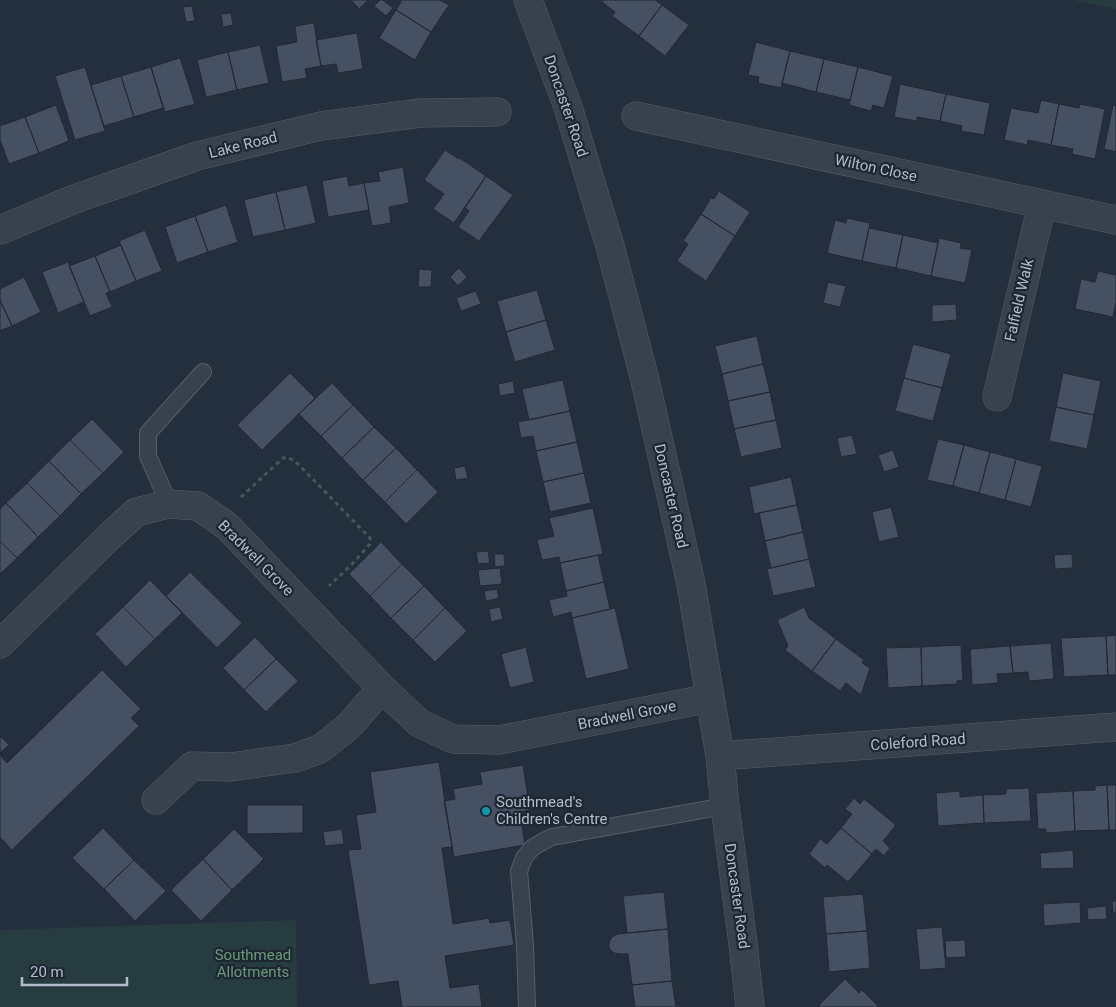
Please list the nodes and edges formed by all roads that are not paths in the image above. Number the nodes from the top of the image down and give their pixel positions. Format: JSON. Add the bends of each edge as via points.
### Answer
{"nodes":[{"id":1,"x":528,"y":0,"type":"edge"},
{"id":2,"x":497,"y":112,"type":"dead end"},
{"id":3,"x":636,"y":116,"type":"dead end"},
{"id":4,"x":1042,"y":204,"type":"junction"},
{"id":5,"x":1116,"y":220,"type":"edge"},
{"id":6,"x":0,"y":230,"type":"edge"},
{"id":7,"x":204,"y":372,"type":"dead end"},
{"id":8,"x":997,"y":397,"type":"dead end"},
{"id":9,"x":168,"y":504,"type":"junction"},
{"id":10,"x":0,"y":644,"type":"edge"},
{"id":11,"x":382,"y":688,"type":"junction"},
{"id":12,"x":710,"y":698,"type":"junction"},
{"id":13,"x":1116,"y":727,"type":"edge"},
{"id":14,"x":720,"y":756,"type":"junction"},
{"id":15,"x":156,"y":800,"type":"dead end"},
{"id":16,"x":725,"y":806,"type":"junction"},
{"id":17,"x":527,"y":1007,"type":"edge"},
{"id":18,"x":750,"y":1007,"type":"edge"}],
"edges":[{"from":1,"to":12,"type":"street","name":"Doncaster Road","via":[[568,107],[610,246],[645,380],[691,584]]},
{"from":2,"to":6,"type":"street","name":"Lake Road","via":[[422,113],[321,126],[197,156],[72,200]]},
{"from":3,"to":4,"type":"street","name":"Wilton Close"},
{"from":4,"to":5,"type":"street","name":"Wilton Close"},
{"from":4,"to":8,"type":"street","name":"Falfield Walk"},
{"from":7,"to":9,"type":"lane","via":[[148,433],[148,456]]},
{"from":9,"to":10,"type":"street","name":"Bradwell Grove","via":[[136,512]]},
{"from":9,"to":11,"type":"street","name":"Bradwell Grove","via":[[198,506],[227,526]]},
{"from":11,"to":12,"type":"street","name":"Bradwell Grove","via":[[420,723],[453,739],[499,740]]},
{"from":11,"to":15,"type":"street","via":[[349,726],[320,749],[295,758],[230,767],[192,766]]},
{"from":12,"to":14,"type":"street","name":"Doncaster Road"},
{"from":13,"to":14,"type":"street","name":"Coleford Road"},
{"from":14,"to":16,"type":"street","name":"Doncaster Road"},
{"from":16,"to":17,"type":"lane","via":[[552,837],[532,848],[519,871]]},
{"from":16,"to":18,"type":"street","name":"Doncaster Road"}]}
